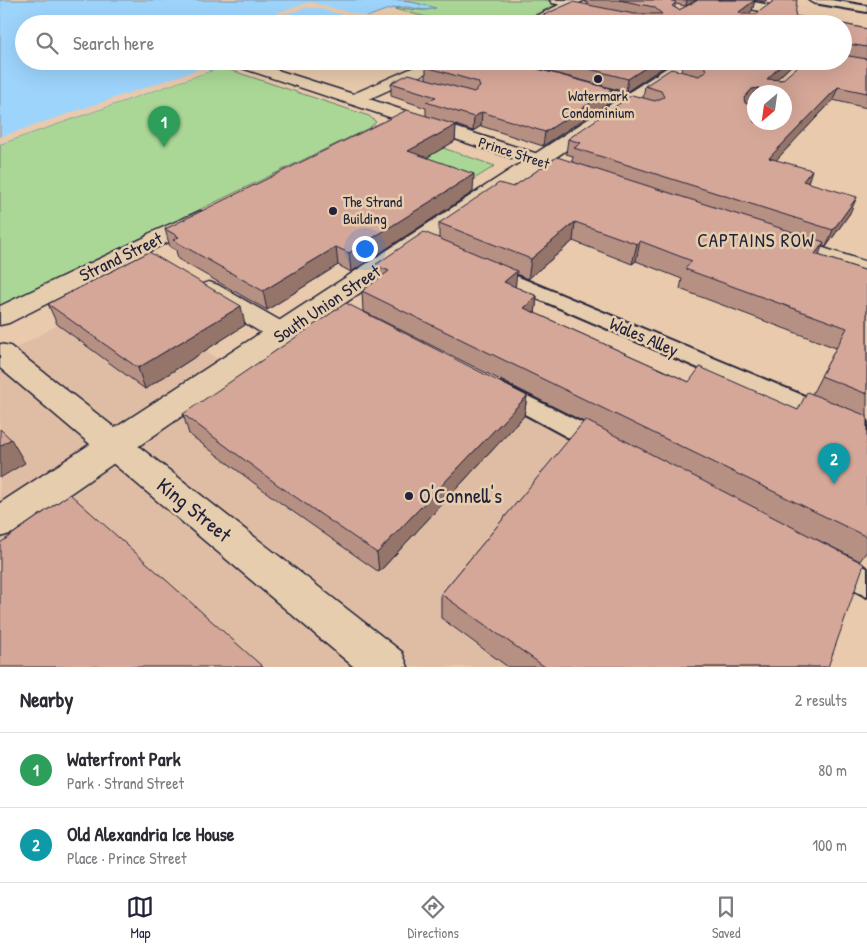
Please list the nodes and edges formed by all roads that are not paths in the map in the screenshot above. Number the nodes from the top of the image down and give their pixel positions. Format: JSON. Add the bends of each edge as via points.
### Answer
{"nodes":[{"id":1,"x":722,"y":0,"type":"edge"},
{"id":2,"x":778,"y":0,"type":"edge"},
{"id":3,"x":814,"y":0,"type":"edge"},
{"id":4,"x":572,"y":4,"type":"edge"},
{"id":5,"x":766,"y":8,"type":"junction"},
{"id":6,"x":867,"y":9,"type":"edge"},
{"id":7,"x":547,"y":15,"type":"edge"},
{"id":8,"x":756,"y":15,"type":"edge"},
{"id":9,"x":262,"y":70,"type":"edge"},
{"id":10,"x":421,"y":70,"type":"edge"},
{"id":11,"x":680,"y":72,"type":"edge"},
{"id":12,"x":401,"y":79,"type":"junction"},
{"id":13,"x":561,"y":82,"type":"edge"},
{"id":14,"x":424,"y":86,"type":"edge"},
{"id":15,"x":354,"y":100,"type":"junction"},
{"id":16,"x":635,"y":103,"type":"junction"},
{"id":17,"x":404,"y":117,"type":"junction"},
{"id":18,"x":378,"y":130,"type":"edge"},
{"id":19,"x":540,"y":162,"type":"junction"},
{"id":20,"x":567,"y":170,"type":"edge"},
{"id":21,"x":217,"y":209,"type":"edge"},
{"id":22,"x":764,"y":236,"type":"edge"},
{"id":23,"x":420,"y":242,"type":"junction"},
{"id":24,"x":443,"y":251,"type":"edge"},
{"id":25,"x":470,"y":262,"type":"edge"},
{"id":26,"x":867,"y":270,"type":"edge"},
{"id":27,"x":187,"y":277,"type":"edge"},
{"id":28,"x":330,"y":302,"type":"junction"},
{"id":29,"x":354,"y":315,"type":"edge"},
{"id":30,"x":0,"y":317,"type":"edge"},
{"id":31,"x":283,"y":334,"type":"junction"},
{"id":32,"x":0,"y":352,"type":"edge"},
{"id":33,"x":478,"y":380,"type":"edge"},
{"id":34,"x":867,"y":432,"type":"edge"},
{"id":35,"x":114,"y":446,"type":"junction"},
{"id":36,"x":619,"y":453,"type":"edge"},
{"id":37,"x":0,"y":522,"type":"edge"},
{"id":38,"x":813,"y":554,"type":"edge"},
{"id":39,"x":867,"y":583,"type":"edge"},
{"id":40,"x":388,"y":667,"type":"edge"}],
"edges":[{"from":1,"to":5,"type":"street"},
{"from":2,"to":5,"type":"street"},
{"from":3,"to":6,"type":"lane"},
{"from":4,"to":7,"type":"street"},
{"from":5,"to":8,"type":"street"},
{"from":9,"to":15,"type":"street","name":"Prince Street"},
{"from":10,"to":12,"type":"street"},
{"from":11,"to":16,"type":"street","name":"South Union Street"},
{"from":12,"to":14,"type":"lane"},
{"from":12,"to":15,"type":"street"},
{"from":13,"to":16,"type":"street"},
{"from":15,"to":17,"type":"street","name":"Prince Street"},
{"from":16,"to":19,"type":"street","name":"South Union Street"},
{"from":17,"to":18,"type":"street"},
{"from":17,"to":19,"type":"street","name":"Prince Street"},
{"from":19,"to":20,"type":"street","name":"Prince Street"},
{"from":19,"to":23,"type":"street","name":"South Union Street"},
{"from":21,"to":30,"type":"street","name":"Strand Street","via":[[152,250]]},
{"from":22,"to":26,"type":"street"},
{"from":23,"to":24,"type":"lane"},
{"from":23,"to":28,"type":"street","name":"South Union Street"},
{"from":25,"to":34,"type":"lane","name":"Wales Alley"},
{"from":27,"to":31,"type":"street"},
{"from":28,"to":29,"type":"lane"},
{"from":28,"to":31,"type":"street","name":"South Union Street"},
{"from":31,"to":35,"type":"street","name":"South Union Street"},
{"from":32,"to":35,"type":"street","name":"King Street"},
{"from":33,"to":36,"type":"lane"},
{"from":35,"to":37,"type":"street","name":"South Union Street"},
{"from":35,"to":40,"type":"street","name":"King Street"},
{"from":38,"to":39,"type":"lane"}]}
